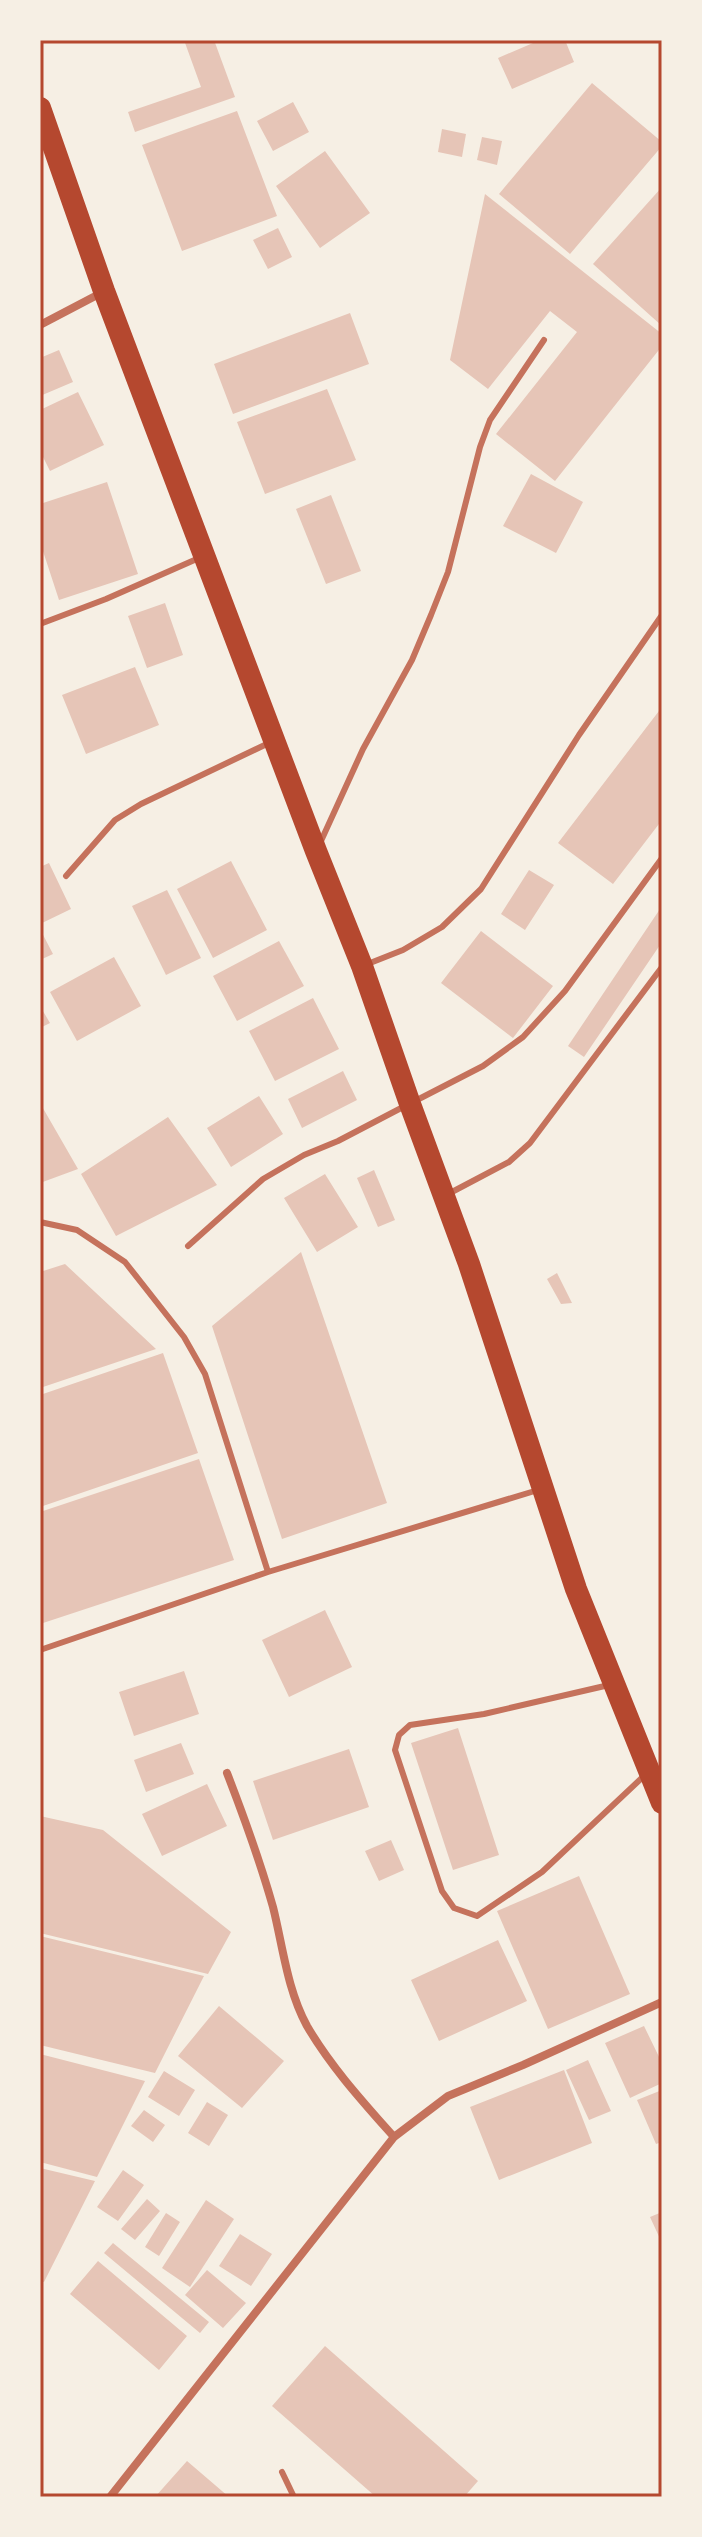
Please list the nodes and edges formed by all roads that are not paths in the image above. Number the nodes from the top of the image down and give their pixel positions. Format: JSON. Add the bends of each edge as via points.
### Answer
{"nodes":[{"id":1,"x":40,"y":108,"type":"edge"},
{"id":2,"x":104,"y":291,"type":"junction"},
{"id":3,"x":40,"y":325,"type":"edge"},
{"id":4,"x":544,"y":340,"type":"dead end"},
{"id":5,"x":205,"y":555,"type":"junction"},
{"id":6,"x":662,"y":615,"type":"edge"},
{"id":7,"x":40,"y":624,"type":"edge"},
{"id":8,"x":274,"y":741,"type":"junction"},
{"id":9,"x":316,"y":851,"type":"junction"},
{"id":10,"x":662,"y":858,"type":"edge"},
{"id":11,"x":66,"y":876,"type":"dead end"},
{"id":12,"x":362,"y":966,"type":"junction"},
{"id":13,"x":662,"y":967,"type":"edge"},
{"id":14,"x":410,"y":1104,"type":"junction"},
{"id":15,"x":443,"y":1197,"type":"junction"},
{"id":16,"x":40,"y":1222,"type":"edge"},
{"id":17,"x":188,"y":1246,"type":"dead end"},
{"id":18,"x":542,"y":1489,"type":"junction"},
{"id":19,"x":268,"y":1572,"type":"junction"},
{"id":20,"x":40,"y":1650,"type":"edge"},
{"id":21,"x":612,"y":1684,"type":"junction"},
{"id":22,"x":648,"y":1771,"type":"junction"},
{"id":23,"x":227,"y":1773,"type":"dead end"},
{"id":24,"x":662,"y":1803,"type":"edge"},
{"id":25,"x":662,"y":2002,"type":"edge"},
{"id":26,"x":394,"y":2137,"type":"junction"},
{"id":27,"x":282,"y":2472,"type":"dead end"},
{"id":28,"x":110,"y":2497,"type":"edge"},
{"id":29,"x":294,"y":2497,"type":"edge"}],
"edges":[{"from":1,"to":2,"type":"highway"},
{"from":2,"to":3,"type":"street"},
{"from":2,"to":5,"type":"highway"},
{"from":4,"to":9,"type":"lane","via":[[490,420],[431,615]]},
{"from":5,"to":7,"type":"lane"},
{"from":5,"to":8,"type":"highway"},
{"from":6,"to":12,"type":"lane","via":[[481,889],[442,927]]},
{"from":8,"to":9,"type":"highway"},
{"from":8,"to":11,"type":"lane","via":[[115,820]]},
{"from":9,"to":12,"type":"highway"},
{"from":10,"to":14,"type":"lane","via":[[565,991],[523,1037],[483,1066]]},
{"from":12,"to":14,"type":"highway"},
{"from":13,"to":15,"type":"lane","via":[[530,1143],[509,1162]]},
{"from":14,"to":15,"type":"highway"},
{"from":14,"to":17,"type":"lane","via":[[263,1179]]},
{"from":15,"to":18,"type":"highway"},
{"from":16,"to":19,"type":"lane","via":[[77,1230],[125,1262],[184,1337],[205,1374]]},
{"from":18,"to":19,"type":"lane"},
{"from":18,"to":21,"type":"highway"},
{"from":19,"to":20,"type":"lane"},
{"from":21,"to":22,"type":"highway"},
{"from":21,"to":22,"type":"lane","via":[[410,1725],[399,1735],[395,1750],[442,1891],[454,1908],[477,1916],[542,1872]]},
{"from":22,"to":24,"type":"highway"},
{"from":23,"to":26,"type":"street","via":[[254,1844],[288,1978],[306,2024],[342,2077]]},
{"from":25,"to":26,"type":"street","via":[[448,2096]]},
{"from":26,"to":28,"type":"street"},
{"from":27,"to":29,"type":"lane"}]}
